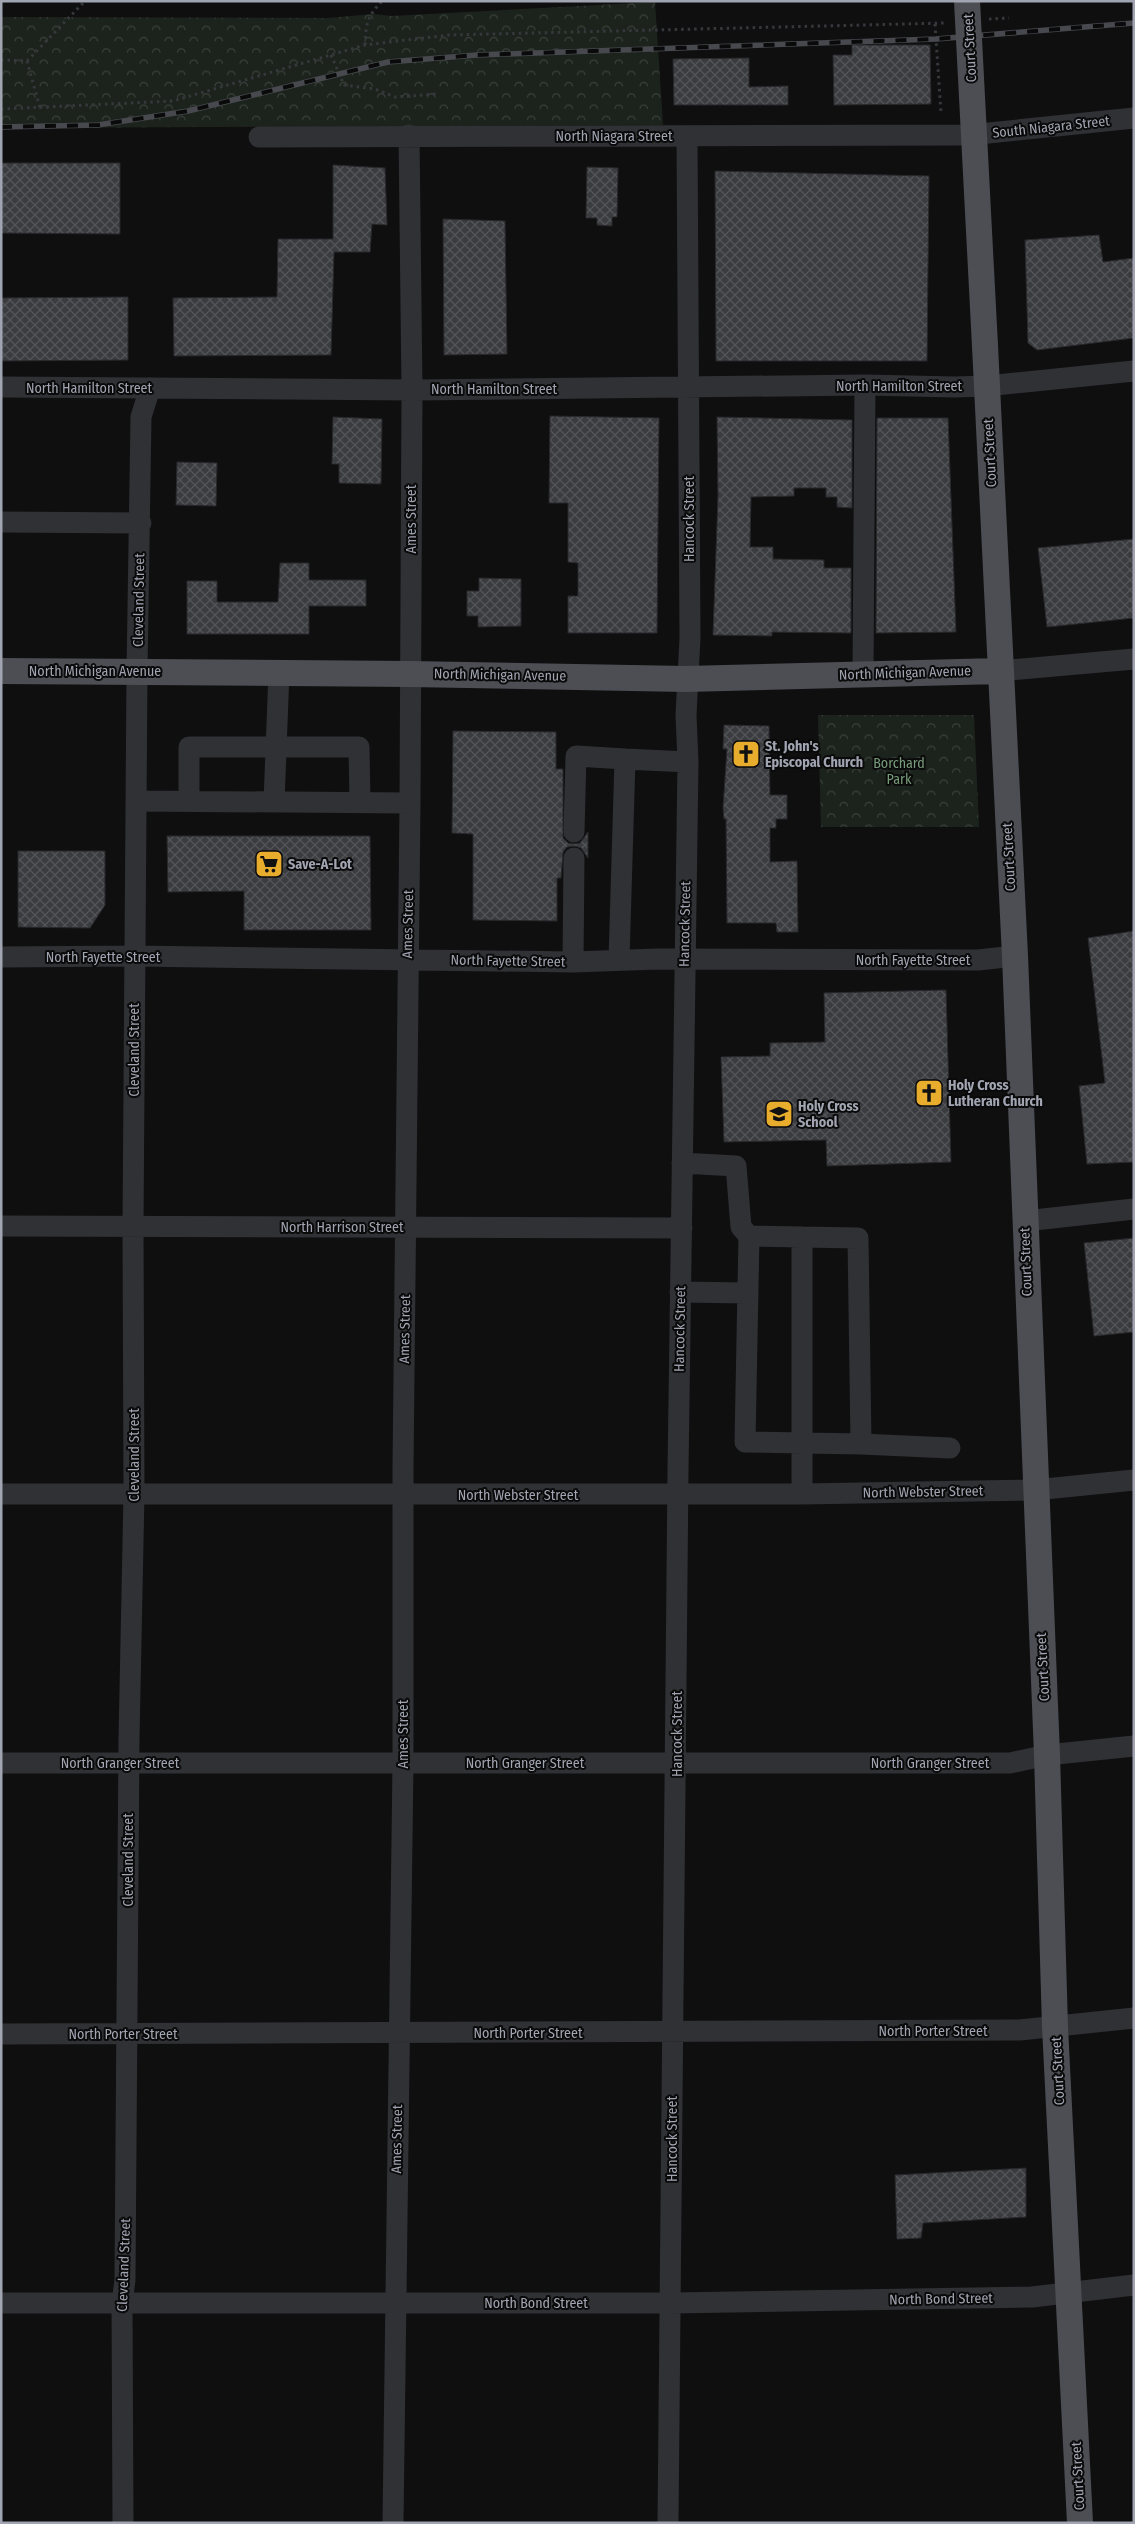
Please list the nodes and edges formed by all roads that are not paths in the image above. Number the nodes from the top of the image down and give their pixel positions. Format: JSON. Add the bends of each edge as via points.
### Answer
{"nodes":[{"id":1,"x":967,"y":15,"type":"edge"},
{"id":2,"x":1134,"y":118,"type":"edge"},
{"id":3,"x":409,"y":135,"type":"junction"},
{"id":4,"x":969,"y":135,"type":"joint"},
{"id":5,"x":687,"y":136,"type":"junction"},
{"id":6,"x":259,"y":137,"type":"dead end"},
{"id":7,"x":1134,"y":371,"type":"edge"},
{"id":8,"x":865,"y":386,"type":"junction"},
{"id":9,"x":986,"y":386,"type":"junction"},
{"id":10,"x":1,"y":387,"type":"edge"},
{"id":11,"x":150,"y":388,"type":"junction"},
{"id":12,"x":688,"y":388,"type":"junction"},
{"id":13,"x":412,"y":390,"type":"junction"},
{"id":14,"x":1,"y":522,"type":"edge"},
{"id":15,"x":141,"y":523,"type":"junction"},
{"id":16,"x":1134,"y":659,"type":"edge"},
{"id":17,"x":1000,"y":670,"type":"junction"},
{"id":18,"x":137,"y":671,"type":"junction"},
{"id":19,"x":1,"y":672,"type":"edge"},
{"id":20,"x":279,"y":672,"type":"junction"},
{"id":21,"x":410,"y":674,"type":"junction"},
{"id":22,"x":863,"y":674,"type":"junction"},
{"id":23,"x":686,"y":679,"type":"junction"},
{"id":24,"x":276,"y":746,"type":"junction"},
{"id":25,"x":625,"y":759,"type":"junction"},
{"id":26,"x":688,"y":762,"type":"junction"},
{"id":27,"x":136,"y":801,"type":"junction"},
{"id":28,"x":189,"y":801,"type":"junction"},
{"id":29,"x":274,"y":802,"type":"junction"},
{"id":30,"x":360,"y":802,"type":"junction"},
{"id":31,"x":410,"y":803,"type":"junction"},
{"id":32,"x":574,"y":832,"type":"dead end"},
{"id":33,"x":574,"y":858,"type":"dead end"},
{"id":34,"x":135,"y":956,"type":"junction"},
{"id":35,"x":1015,"y":956,"type":"junction"},
{"id":36,"x":1,"y":957,"type":"edge"},
{"id":37,"x":408,"y":960,"type":"junction"},
{"id":38,"x":619,"y":960,"type":"junction"},
{"id":39,"x":684,"y":961,"type":"junction"},
{"id":40,"x":573,"y":962,"type":"junction"},
{"id":41,"x":682,"y":1163,"type":"junction"},
{"id":42,"x":1134,"y":1210,"type":"edge"},
{"id":43,"x":1025,"y":1221,"type":"junction"},
{"id":44,"x":1,"y":1226,"type":"edge"},
{"id":45,"x":133,"y":1226,"type":"junction"},
{"id":46,"x":406,"y":1227,"type":"junction"},
{"id":47,"x":682,"y":1228,"type":"junction"},
{"id":48,"x":749,"y":1236,"type":"junction"},
{"id":49,"x":802,"y":1237,"type":"junction"},
{"id":50,"x":680,"y":1292,"type":"junction"},
{"id":51,"x":748,"y":1293,"type":"junction"},
{"id":52,"x":861,"y":1444,"type":"junction"},
{"id":53,"x":802,"y":1445,"type":"junction"},
{"id":54,"x":950,"y":1448,"type":"dead end"},
{"id":55,"x":1134,"y":1480,"type":"edge"},
{"id":56,"x":1035,"y":1490,"type":"junction"},
{"id":57,"x":134,"y":1492,"type":"junction"},
{"id":58,"x":1,"y":1494,"type":"edge"},
{"id":59,"x":802,"y":1494,"type":"junction"},
{"id":60,"x":678,"y":1495,"type":"junction"},
{"id":61,"x":403,"y":1496,"type":"junction"},
{"id":62,"x":1134,"y":1746,"type":"edge"},
{"id":63,"x":1047,"y":1755,"type":"junction"},
{"id":64,"x":1,"y":1763,"type":"edge"},
{"id":65,"x":129,"y":1763,"type":"junction"},
{"id":66,"x":403,"y":1763,"type":"junction"},
{"id":67,"x":676,"y":1763,"type":"junction"},
{"id":68,"x":1134,"y":2018,"type":"edge"},
{"id":69,"x":1055,"y":2027,"type":"junction"},
{"id":70,"x":398,"y":2033,"type":"junction"},
{"id":71,"x":673,"y":2033,"type":"junction"},
{"id":72,"x":1,"y":2034,"type":"edge"},
{"id":73,"x":127,"y":2034,"type":"junction"},
{"id":74,"x":1134,"y":2284,"type":"edge"},
{"id":75,"x":1070,"y":2291,"type":"junction"},
{"id":76,"x":122,"y":2302,"type":"junction"},
{"id":77,"x":396,"y":2302,"type":"junction"},
{"id":78,"x":1,"y":2303,"type":"edge"},
{"id":79,"x":671,"y":2303,"type":"junction"},
{"id":80,"x":123,"y":2523,"type":"edge"},
{"id":81,"x":393,"y":2523,"type":"edge"},
{"id":82,"x":668,"y":2523,"type":"edge"},
{"id":83,"x":1080,"y":2523,"type":"edge"}],
"edges":[{"from":1,"to":9,"type":"main road","name":"Court Street","bridge":true},
{"from":2,"to":4,"type":"street","name":"South Niagara Street"},
{"from":3,"to":5,"type":"street","name":"North Niagara Street"},
{"from":3,"to":6,"type":"street","name":"North Niagara Street"},
{"from":3,"to":13,"type":"street","name":"Ames Street"},
{"from":4,"to":5,"type":"street","name":"North Niagara Street"},
{"from":5,"to":12,"type":"street","name":"Hancock Street"},
{"from":7,"to":9,"type":"street","name":"North Hamilton Street"},
{"from":8,"to":9,"type":"street","name":"North Hamilton Street"},
{"from":8,"to":12,"type":"street","name":"North Hamilton Street"},
{"from":8,"to":22,"type":"street"},
{"from":9,"to":17,"type":"main road","name":"Court Street"},
{"from":10,"to":11,"type":"street","name":"North Hamilton Street"},
{"from":11,"to":13,"type":"street","name":"North Hamilton Street"},
{"from":11,"to":15,"type":"street","name":"Cleveland Street","via":[[141,416]]},
{"from":12,"to":13,"type":"street","name":"North Hamilton Street"},
{"from":12,"to":23,"type":"street","name":"Hancock Street","via":[[690,638]]},
{"from":13,"to":21,"type":"street","name":"Ames Street"},
{"from":14,"to":15,"type":"street"},
{"from":15,"to":18,"type":"street","name":"Cleveland Street"},
{"from":16,"to":17,"type":"street"},
{"from":17,"to":22,"type":"main road","name":"North Michigan Avenue"},
{"from":17,"to":35,"type":"main road","name":"Court Street"},
{"from":18,"to":19,"type":"main road","name":"North Michigan Avenue"},
{"from":18,"to":20,"type":"main road","name":"North Michigan Avenue"},
{"from":18,"to":27,"type":"street","name":"Cleveland Street"},
{"from":20,"to":21,"type":"main road","name":"North Michigan Avenue"},
{"from":20,"to":24,"type":"street"},
{"from":21,"to":23,"type":"main road","name":"North Michigan Avenue"},
{"from":21,"to":31,"type":"street","name":"Ames Street"},
{"from":22,"to":23,"type":"main road","name":"North Michigan Avenue"},
{"from":23,"to":26,"type":"street","name":"Hancock Street"},
{"from":24,"to":28,"type":"street","via":[[189,747]]},
{"from":24,"to":29,"type":"street"},
{"from":24,"to":30,"type":"street","via":[[360,747]]},
{"from":25,"to":26,"type":"street"},
{"from":25,"to":32,"type":"street","via":[[576,756]]},
{"from":25,"to":38,"type":"street"},
{"from":26,"to":39,"type":"street","name":"Hancock Street"},
{"from":27,"to":28,"type":"street"},
{"from":27,"to":34,"type":"street","name":"Cleveland Street"},
{"from":28,"to":29,"type":"street"},
{"from":29,"to":30,"type":"street"},
{"from":30,"to":31,"type":"street"},
{"from":31,"to":37,"type":"street","name":"Ames Street"},
{"from":33,"to":40,"type":"street"},
{"from":34,"to":36,"type":"street","name":"North Fayette Street"},
{"from":34,"to":37,"type":"street","name":"North Fayette Street"},
{"from":34,"to":45,"type":"street","name":"Cleveland Street"},
{"from":35,"to":39,"type":"street","name":"North Fayette Street","via":[[978,960]]},
{"from":35,"to":43,"type":"main road","name":"Court Street"},
{"from":37,"to":40,"type":"street","name":"North Fayette Street"},
{"from":37,"to":46,"type":"street","name":"Ames Street"},
{"from":38,"to":39,"type":"street","name":"North Fayette Street"},
{"from":38,"to":40,"type":"street","name":"North Fayette Street"},
{"from":39,"to":41,"type":"street","name":"Hancock Street"},
{"from":41,"to":47,"type":"street","name":"Hancock Street"},
{"from":41,"to":48,"type":"street","via":[[736,1166],[741,1227]]},
{"from":42,"to":43,"type":"street"},
{"from":43,"to":56,"type":"main road","name":"Court Street"},
{"from":44,"to":45,"type":"street","name":"North Harrison Street"},
{"from":45,"to":46,"type":"street","name":"North Harrison Street"},
{"from":45,"to":57,"type":"street","name":"Cleveland Street"},
{"from":46,"to":47,"type":"street","name":"North Harrison Street"},
{"from":46,"to":61,"type":"street","name":"Ames Street"},
{"from":47,"to":50,"type":"street","name":"Hancock Street"},
{"from":48,"to":49,"type":"street"},
{"from":48,"to":51,"type":"street"},
{"from":49,"to":52,"type":"street","via":[[858,1238]]},
{"from":49,"to":53,"type":"street"},
{"from":50,"to":51,"type":"street"},
{"from":50,"to":60,"type":"street","name":"Hancock Street"},
{"from":51,"to":53,"type":"street","via":[[745,1442]]},
{"from":52,"to":53,"type":"street"},
{"from":52,"to":54,"type":"street"},
{"from":53,"to":59,"type":"street"},
{"from":55,"to":56,"type":"street","name":"North Webster Street"},
{"from":56,"to":59,"type":"street","name":"North Webster Street"},
{"from":56,"to":63,"type":"main road","name":"Court Street"},
{"from":57,"to":58,"type":"street","name":"North Webster Street"},
{"from":57,"to":61,"type":"street","name":"North Webster Street"},
{"from":57,"to":65,"type":"street","name":"Cleveland Street"},
{"from":59,"to":60,"type":"street","name":"North Webster Street"},
{"from":60,"to":61,"type":"street","name":"North Webster Street"},
{"from":60,"to":67,"type":"street","name":"Hancock Street"},
{"from":61,"to":66,"type":"street","name":"Ames Street"},
{"from":62,"to":63,"type":"street","name":"North Granger Street"},
{"from":63,"to":67,"type":"street","name":"North Granger Street","via":[[1010,1763]]},
{"from":63,"to":69,"type":"main road","name":"Court Street"},
{"from":64,"to":65,"type":"street","name":"North Granger Street"},
{"from":65,"to":66,"type":"street","name":"North Granger Street"},
{"from":65,"to":73,"type":"street","name":"Cleveland Street"},
{"from":66,"to":67,"type":"street","name":"North Granger Street"},
{"from":66,"to":70,"type":"street","name":"Ames Street"},
{"from":67,"to":71,"type":"street","name":"Hancock Street"},
{"from":68,"to":69,"type":"street","name":"North Porter Street"},
{"from":69,"to":71,"type":"street","name":"North Porter Street"},
{"from":69,"to":75,"type":"main road","name":"Court Street"},
{"from":70,"to":71,"type":"street","name":"North Porter Street"},
{"from":70,"to":73,"type":"street","name":"North Porter Street"},
{"from":70,"to":77,"type":"street","name":"Ames Street"},
{"from":71,"to":79,"type":"street","name":"Hancock Street"},
{"from":72,"to":73,"type":"street","name":"North Porter Street"},
{"from":73,"to":76,"type":"street","name":"Cleveland Street","via":[[125,2280]]},
{"from":74,"to":75,"type":"street","name":"North Bond Street"},
{"from":75,"to":79,"type":"street","name":"North Bond Street","via":[[1032,2297]]},
{"from":75,"to":83,"type":"main road","name":"Court Street"},
{"from":76,"to":77,"type":"street","name":"North Bond Street"},
{"from":76,"to":78,"type":"street","name":"North Bond Street"},
{"from":76,"to":80,"type":"street","name":"Cleveland Street"},
{"from":77,"to":79,"type":"street","name":"North Bond Street"},
{"from":77,"to":81,"type":"street","name":"Ames Street"},
{"from":79,"to":82,"type":"street","name":"Hancock Street"}]}
